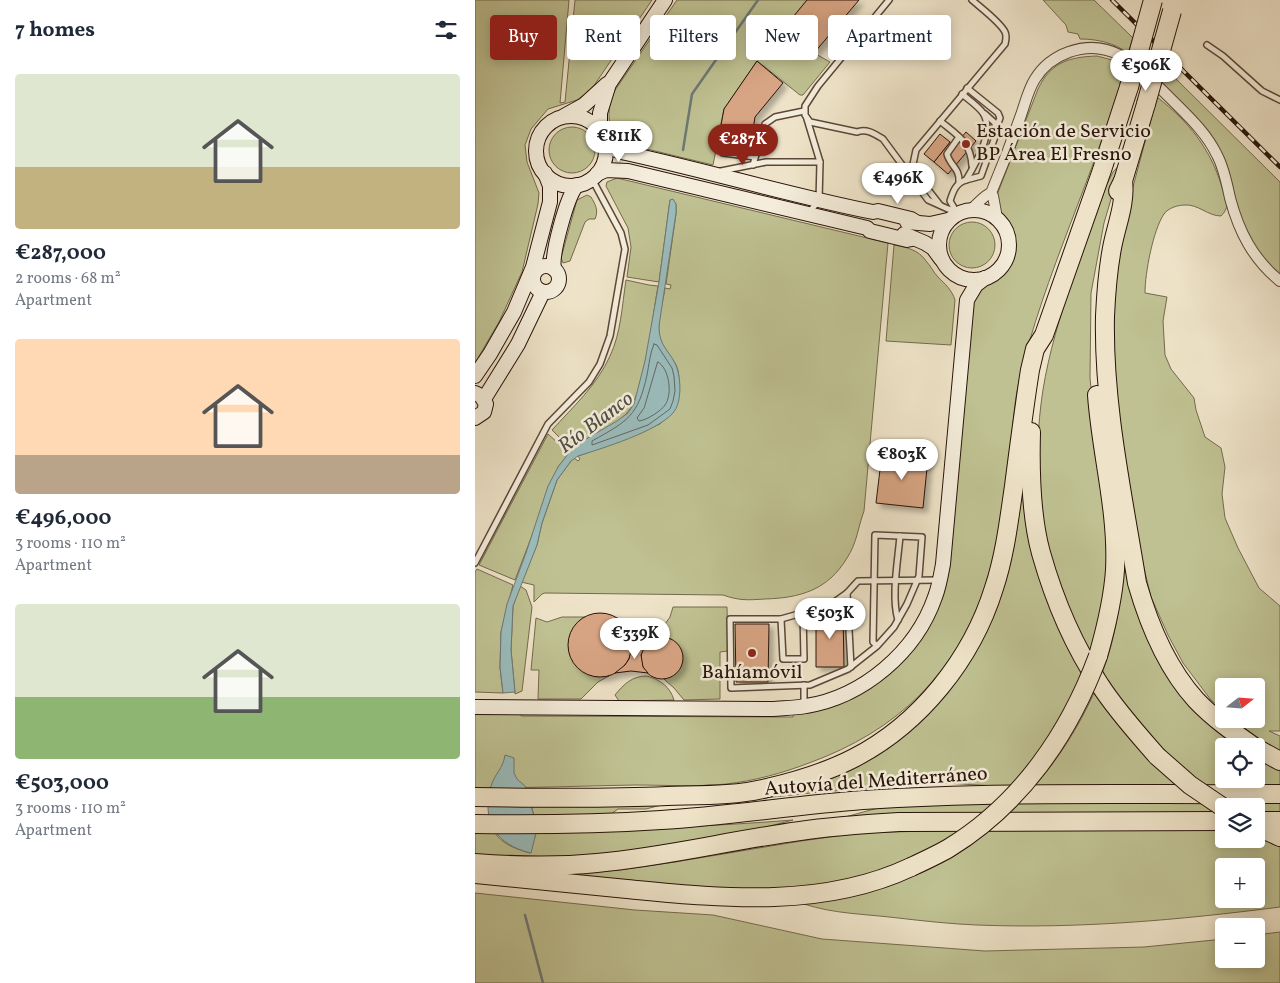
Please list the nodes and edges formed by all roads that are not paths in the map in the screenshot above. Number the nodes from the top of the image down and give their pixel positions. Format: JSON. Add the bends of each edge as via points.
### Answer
{"nodes":[{"id":1,"x":665,"y":0,"type":"edge"},
{"id":2,"x":889,"y":0,"type":"edge"},
{"id":3,"x":972,"y":0,"type":"edge"},
{"id":4,"x":1153,"y":0,"type":"edge"},
{"id":5,"x":1173,"y":5,"type":"edge"},
{"id":6,"x":1207,"y":45,"type":"dead end"},
{"id":7,"x":612,"y":78,"type":"junction"},
{"id":8,"x":967,"y":88,"type":"junction"},
{"id":9,"x":962,"y":94,"type":"junction"},
{"id":10,"x":1280,"y":100,"type":"edge"},
{"id":11,"x":805,"y":110,"type":"junction"},
{"id":12,"x":982,"y":111,"type":"junction"},
{"id":13,"x":562,"y":117,"type":"junction"},
{"id":14,"x":807,"y":119,"type":"junction"},
{"id":15,"x":940,"y":121,"type":"junction"},
{"id":16,"x":996,"y":128,"type":"junction"},
{"id":17,"x":601,"y":134,"type":"junction"},
{"id":18,"x":959,"y":137,"type":"junction"},
{"id":19,"x":723,"y":153,"type":"dead end"},
{"id":20,"x":755,"y":157,"type":"junction"},
{"id":21,"x":820,"y":162,"type":"junction"},
{"id":22,"x":753,"y":165,"type":"junction"},
{"id":23,"x":972,"y":170,"type":"junction"},
{"id":24,"x":545,"y":173,"type":"junction"},
{"id":25,"x":711,"y":173,"type":"junction"},
{"id":26,"x":595,"y":177,"type":"junction"},
{"id":27,"x":966,"y":180,"type":"junction"},
{"id":28,"x":1123,"y":181,"type":"junction"},
{"id":29,"x":959,"y":182,"type":"junction"},
{"id":30,"x":577,"y":185,"type":"junction"},
{"id":31,"x":779,"y":190,"type":"junction"},
{"id":32,"x":991,"y":193,"type":"junction"},
{"id":33,"x":819,"y":201,"type":"junction"},
{"id":34,"x":768,"y":204,"type":"junction"},
{"id":35,"x":941,"y":206,"type":"junction"},
{"id":36,"x":808,"y":213,"type":"junction"},
{"id":37,"x":957,"y":214,"type":"junction"},
{"id":38,"x":997,"y":218,"type":"junction"},
{"id":39,"x":537,"y":254,"type":"junction"},
{"id":40,"x":942,"y":259,"type":"junction"},
{"id":41,"x":554,"y":269,"type":"junction"},
{"id":42,"x":951,"y":271,"type":"junction"},
{"id":43,"x":985,"y":278,"type":"junction"},
{"id":44,"x":1280,"y":281,"type":"edge"},
{"id":45,"x":538,"y":282,"type":"junction"},
{"id":46,"x":967,"y":300,"type":"junction"},
{"id":47,"x":1044,"y":335,"type":"junction"},
{"id":48,"x":475,"y":376,"type":"edge"},
{"id":49,"x":475,"y":384,"type":"edge"},
{"id":50,"x":479,"y":397,"type":"edge"},
{"id":51,"x":475,"y":418,"type":"edge"},
{"id":52,"x":900,"y":536,"type":"junction"},
{"id":53,"x":475,"y":563,"type":"edge"},
{"id":54,"x":874,"y":580,"type":"junction"},
{"id":55,"x":896,"y":580,"type":"junction"},
{"id":56,"x":918,"y":580,"type":"junction"},
{"id":57,"x":939,"y":580,"type":"junction"},
{"id":58,"x":847,"y":593,"type":"junction"},
{"id":59,"x":803,"y":614,"type":"junction"},
{"id":60,"x":781,"y":619,"type":"junction"},
{"id":61,"x":898,"y":620,"type":"junction"},
{"id":62,"x":877,"y":646,"type":"junction"},
{"id":63,"x":851,"y":667,"type":"junction"},
{"id":64,"x":804,"y":685,"type":"junction"},
{"id":65,"x":804,"y":706,"type":"junction"},
{"id":66,"x":475,"y":707,"type":"edge"},
{"id":67,"x":1242,"y":738,"type":"edge"},
{"id":68,"x":1265,"y":753,"type":"edge"},
{"id":69,"x":1280,"y":761,"type":"edge"},
{"id":70,"x":1280,"y":794,"type":"edge"},
{"id":71,"x":478,"y":797,"type":"edge"},
{"id":72,"x":1215,"y":802,"type":"edge"},
{"id":73,"x":1215,"y":821,"type":"edge"},
{"id":74,"x":1265,"y":821,"type":"edge"},
{"id":75,"x":1280,"y":821,"type":"edge"},
{"id":76,"x":479,"y":824,"type":"edge"},
{"id":77,"x":1265,"y":830,"type":"edge"},
{"id":78,"x":1280,"y":837,"type":"edge"},
{"id":79,"x":475,"y":863,"type":"edge"},
{"id":80,"x":475,"y":874,"type":"edge"},
{"id":81,"x":513,"y":878,"type":"junction"},
{"id":82,"x":475,"y":881,"type":"edge"}],
"edges":[{"from":1,"to":7,"type":"street"},
{"from":2,"to":11,"type":"lane","via":[[818,86]]},
{"from":3,"to":8,"type":"lane","via":[[1003,28],[1006,36],[1005,44]]},
{"from":4,"to":47,"type":"highway","bridge":true,"via":[[1102,170]]},
{"from":5,"to":28,"type":"highway","bridge":true},
{"from":6,"to":10,"type":"lane","via":[[1262,91]]},
{"from":7,"to":13,"type":"street","via":[[584,105]]},
{"from":7,"to":17,"type":"street","via":[[602,102]]},
{"from":8,"to":9,"type":"lane"},
{"from":8,"to":16,"type":"lane","via":[[998,113],[1000,118]]},
{"from":9,"to":12,"type":"lane"},
{"from":9,"to":15,"type":"lane"},
{"from":11,"to":14,"type":"lane"},
{"from":11,"to":20,"type":"lane","via":[[769,119],[762,130]]},
{"from":12,"to":16,"type":"lane","via":[[992,119]]},
{"from":12,"to":23,"type":"lane","via":[[988,132]]},
{"from":13,"to":17,"type":"street","via":[[585,119]]},
{"from":13,"to":24,"type":"street","via":[[547,125],[537,142],[538,162]]},
{"from":14,"to":21,"type":"lane"},
{"from":14,"to":35,"type":"lane","via":[[814,124],[875,134],[883,140],[922,194]]},
{"from":15,"to":18,"type":"lane"},
{"from":15,"to":35,"type":"lane","via":[[916,150],[912,169]]},
{"from":16,"to":27,"type":"lane","via":[[981,176]]},
{"from":17,"to":25,"type":"street","via":[[613,149],[621,152]]},
{"from":17,"to":26,"type":"street","via":[[606,150],[601,169]]},
{"from":18,"to":23,"type":"lane","via":[[969,149]]},
{"from":18,"to":29,"type":"lane","via":[[947,154],[960,174]]},
{"from":19,"to":20,"type":"lane"},
{"from":20,"to":22,"type":"lane"},
{"from":21,"to":22,"type":"lane","via":[[779,161]]},
{"from":21,"to":33,"type":"lane"},
{"from":22,"to":25,"type":"lane"},
{"from":23,"to":27,"type":"lane"},
{"from":24,"to":30,"type":"street","via":[[555,182]]},
{"from":24,"to":39,"type":"street","via":[[550,186],[550,202]]},
{"from":25,"to":31,"type":"street"},
{"from":26,"to":30,"type":"street"},
{"from":26,"to":34,"type":"street","via":[[606,170],[628,171]]},
{"from":26,"to":53,"type":"lane","via":[[625,249],[607,344],[589,382],[548,424]]},
{"from":27,"to":29,"type":"lane"},
{"from":28,"to":67,"type":"highway","via":[[1124,191],[1111,250],[1105,314],[1106,357],[1109,405],[1137,583],[1145,612],[1177,675],[1196,700]]},
{"from":28,"to":81,"type":"highway","bridge":true,"via":[[1109,224],[1100,279],[1096,377],[1115,548],[1112,596],[1098,656],[1080,700],[1044,760],[1022,787],[948,848],[880,880],[830,892],[758,897],[666,893]]},
{"from":29,"to":37,"type":"lane","via":[[950,201]]},
{"from":30,"to":41,"type":"street","via":[[563,218],[553,259]]},
{"from":31,"to":33,"type":"street"},
{"from":31,"to":34,"type":"street"},
{"from":32,"to":37,"type":"street"},
{"from":32,"to":38,"type":"street"},
{"from":32,"to":44,"type":"street","via":[[1034,80],[1048,63],[1079,48],[1110,50],[1137,66],[1209,141],[1218,156],[1242,234],[1253,253]]},
{"from":33,"to":36,"type":"lane"},
{"from":33,"to":37,"type":"street","via":[[930,224],[939,224]]},
{"from":34,"to":36,"type":"street"},
{"from":35,"to":37,"type":"lane"},
{"from":35,"to":37,"type":"lane"},
{"from":36,"to":40,"type":"street","via":[[908,235],[933,248]]},
{"from":37,"to":38,"type":"street","via":[[984,211]]},
{"from":37,"to":40,"type":"street","via":[[941,231]]},
{"from":38,"to":43,"type":"street","via":[[1008,237],[1008,252],[1003,265]]},
{"from":39,"to":45,"type":"street"},
{"from":39,"to":48,"type":"street","via":[[513,312]]},
{"from":40,"to":42,"type":"street"},
{"from":41,"to":45,"type":"street","via":[[546,266]]},
{"from":41,"to":45,"type":"street","via":[[558,284],[551,290]]},
{"from":42,"to":43,"type":"street","via":[[971,280]]},
{"from":42,"to":46,"type":"street","via":[[960,282]]},
{"from":43,"to":46,"type":"street","via":[[976,285]]},
{"from":45,"to":49,"type":"street","via":[[527,290],[505,337]]},
{"from":45,"to":50,"type":"street","via":[[540,296],[518,344]]},
{"from":46,"to":57,"type":"street"},
{"from":47,"to":71,"type":"highway","via":[[1035,349],[1029,370],[1009,524],[994,590],[969,648],[933,697],[914,716],[854,758],[829,770],[766,788],[733,794],[649,797]]},
{"from":47,"to":72,"type":"highway","bridge":true,"via":[[1035,395],[1030,469],[1041,552],[1060,608],[1082,656],[1118,711],[1157,756]]},
{"from":50,"to":51,"type":"street","via":[[486,404],[485,410]]},
{"from":52,"to":54,"type":"lane","via":[[875,535]]},
{"from":52,"to":55,"type":"lane"},
{"from":52,"to":56,"type":"lane","via":[[922,537]]},
{"from":54,"to":55,"type":"lane"},
{"from":54,"to":58,"type":"lane","via":[[859,581]]},
{"from":54,"to":62,"type":"lane","via":[[873,642]]},
{"from":55,"to":56,"type":"lane"},
{"from":55,"to":61,"type":"lane"},
{"from":56,"to":57,"type":"lane"},
{"from":56,"to":61,"type":"lane"},
{"from":57,"to":65,"type":"street","via":[[935,598],[919,630],[898,657],[871,680],[841,696]]},
{"from":58,"to":59,"type":"lane","via":[[830,606]]},
{"from":58,"to":63,"type":"lane"},
{"from":59,"to":60,"type":"lane"},
{"from":59,"to":60,"type":"lane","via":[[803,659],[783,659]]},
{"from":60,"to":64,"type":"lane","via":[[730,620],[731,688]]},
{"from":61,"to":62,"type":"lane"},
{"from":62,"to":63,"type":"lane"},
{"from":63,"to":64,"type":"lane","via":[[825,680]]},
{"from":64,"to":65,"type":"lane"},
{"from":65,"to":66,"type":"street","via":[[772,709]]},
{"from":68,"to":69,"type":"highway"},
{"from":70,"to":76,"type":"highway","name":"Autovía del Mediterráneo","via":[[903,798],[661,820]]},
{"from":73,"to":79,"type":"highway","name":"Autovía del Mediterráneo","via":[[867,824],[800,830],[597,863],[539,866]]},
{"from":74,"to":75,"type":"highway"},
{"from":77,"to":78,"type":"highway"},
{"from":80,"to":81,"type":"highway"},
{"from":81,"to":82,"type":"highway","via":[[493,883]]}]}
